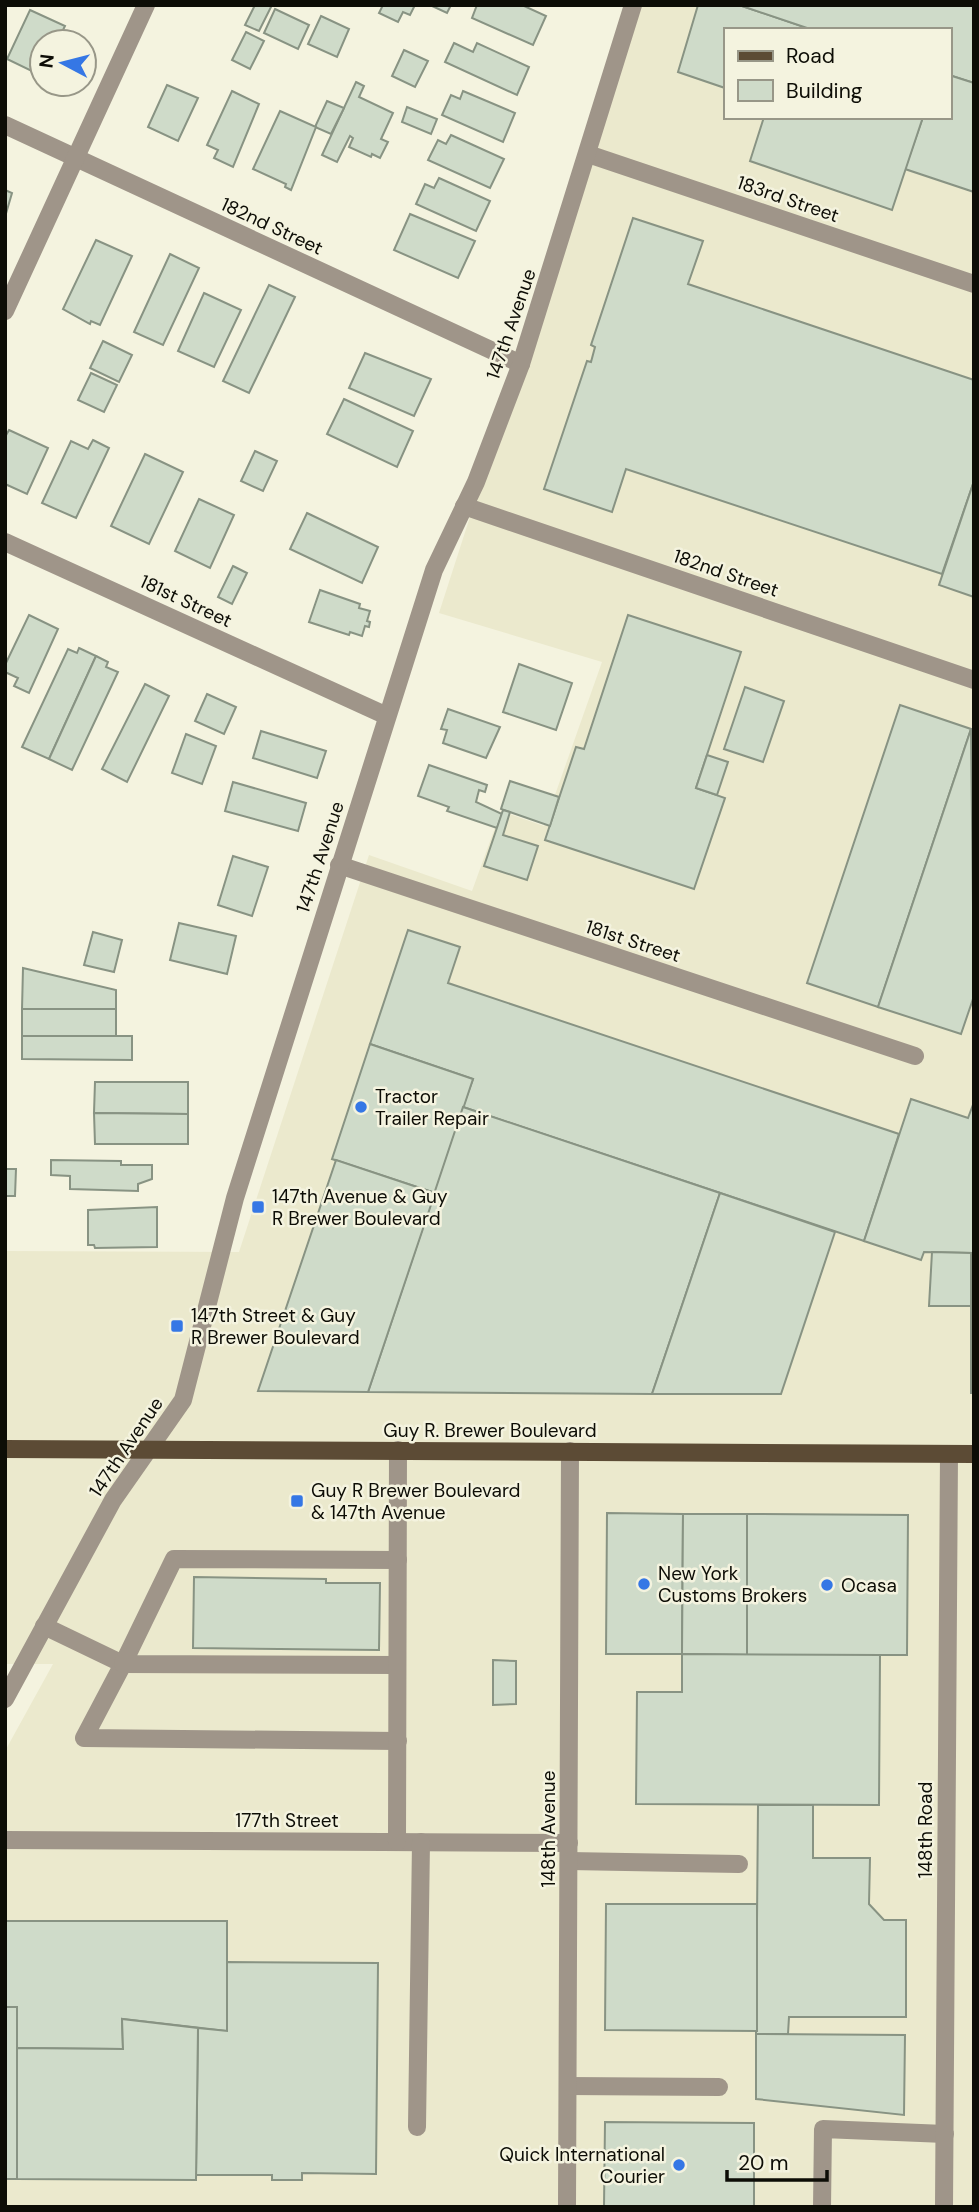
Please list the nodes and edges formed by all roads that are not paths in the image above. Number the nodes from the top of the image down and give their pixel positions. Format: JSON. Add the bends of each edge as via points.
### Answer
{"nodes":[{"id":1,"x":146,"y":5,"type":"edge"},
{"id":2,"x":633,"y":5,"type":"edge"},
{"id":3,"x":5,"y":124,"type":"edge"},
{"id":4,"x":589,"y":155,"type":"junction"},
{"id":5,"x":76,"y":158,"type":"junction"},
{"id":6,"x":974,"y":284,"type":"edge"},
{"id":7,"x":5,"y":311,"type":"edge"},
{"id":8,"x":521,"y":364,"type":"junction"},
{"id":9,"x":464,"y":506,"type":"junction"},
{"id":10,"x":5,"y":541,"type":"edge"},
{"id":11,"x":974,"y":680,"type":"edge"},
{"id":12,"x":387,"y":716,"type":"junction"},
{"id":13,"x":340,"y":865,"type":"junction"},
{"id":14,"x":915,"y":1056,"type":"dead end"},
{"id":15,"x":5,"y":1450,"type":"edge"},
{"id":16,"x":149,"y":1450,"type":"junction"},
{"id":17,"x":398,"y":1450,"type":"junction"},
{"id":18,"x":570,"y":1451,"type":"junction"},
{"id":19,"x":949,"y":1454,"type":"junction"},
{"id":20,"x":974,"y":1454,"type":"edge"},
{"id":21,"x":398,"y":1560,"type":"junction"},
{"id":22,"x":44,"y":1626,"type":"junction"},
{"id":23,"x":123,"y":1664,"type":"junction"},
{"id":24,"x":397,"y":1665,"type":"junction"},
{"id":25,"x":5,"y":1699,"type":"edge"},
{"id":26,"x":398,"y":1741,"type":"junction"},
{"id":27,"x":5,"y":1840,"type":"edge"},
{"id":28,"x":397,"y":1842,"type":"junction"},
{"id":29,"x":421,"y":1842,"type":"junction"},
{"id":30,"x":569,"y":1843,"type":"junction"},
{"id":31,"x":569,"y":1861,"type":"junction"},
{"id":32,"x":740,"y":1864,"type":"dead end"},
{"id":33,"x":568,"y":2086,"type":"junction"},
{"id":34,"x":719,"y":2087,"type":"dead end"},
{"id":35,"x":417,"y":2127,"type":"dead end"},
{"id":36,"x":945,"y":2134,"type":"junction"},
{"id":37,"x":567,"y":2207,"type":"edge"},
{"id":38,"x":822,"y":2207,"type":"edge"},
{"id":39,"x":944,"y":2207,"type":"edge"}],
"edges":[{"from":1,"to":5,"type":"street"},
{"from":2,"to":4,"type":"street","name":"147th Avenue"},
{"from":3,"to":5,"type":"street","name":"182nd Street"},
{"from":4,"to":6,"type":"street","name":"183rd Street"},
{"from":4,"to":8,"type":"street","name":"147th Avenue"},
{"from":5,"to":7,"type":"street"},
{"from":5,"to":8,"type":"street","name":"182nd Street"},
{"from":8,"to":9,"type":"street","name":"147th Avenue"},
{"from":9,"to":11,"type":"street","name":"182nd Street"},
{"from":9,"to":12,"type":"street","name":"147th Avenue","via":[[434,570]]},
{"from":10,"to":12,"type":"street","name":"181st Street"},
{"from":12,"to":13,"type":"street","name":"147th Avenue"},
{"from":13,"to":14,"type":"street","name":"181st Street"},
{"from":13,"to":16,"type":"street","name":"147th Avenue","via":[[235,1198],[183,1400]]},
{"from":15,"to":16,"type":"main road","name":"Guy R. Brewer Boulevard"},
{"from":16,"to":17,"type":"main road","name":"Guy R. Brewer Boulevard"},
{"from":16,"to":22,"type":"street","name":"147th Avenue","via":[[113,1500]]},
{"from":17,"to":18,"type":"main road","name":"Guy R. Brewer Boulevard"},
{"from":17,"to":21,"type":"street"},
{"from":18,"to":19,"type":"main road","name":"Guy R. Brewer Boulevard"},
{"from":18,"to":30,"type":"street","name":"148th Avenue"},
{"from":19,"to":20,"type":"main road","name":"Guy R. Brewer Boulevard"},
{"from":19,"to":36,"type":"street","name":"148th Road"},
{"from":21,"to":23,"type":"street","via":[[174,1559]]},
{"from":21,"to":24,"type":"street"},
{"from":22,"to":23,"type":"street"},
{"from":22,"to":25,"type":"street","name":"147th Avenue"},
{"from":23,"to":24,"type":"street"},
{"from":23,"to":26,"type":"street","via":[[84,1738]]},
{"from":24,"to":26,"type":"street"},
{"from":26,"to":28,"type":"street"},
{"from":27,"to":28,"type":"street","name":"177th Street"},
{"from":28,"to":29,"type":"street","name":"177th Street"},
{"from":29,"to":30,"type":"street","name":"177th Street"},
{"from":29,"to":35,"type":"street"},
{"from":30,"to":31,"type":"street","name":"148th Avenue"},
{"from":31,"to":32,"type":"street"},
{"from":31,"to":33,"type":"street","name":"148th Avenue"},
{"from":33,"to":34,"type":"street"},
{"from":33,"to":37,"type":"street","name":"148th Avenue"},
{"from":36,"to":38,"type":"street","via":[[823,2129]]},
{"from":36,"to":39,"type":"street","name":"148th Road"}]}
